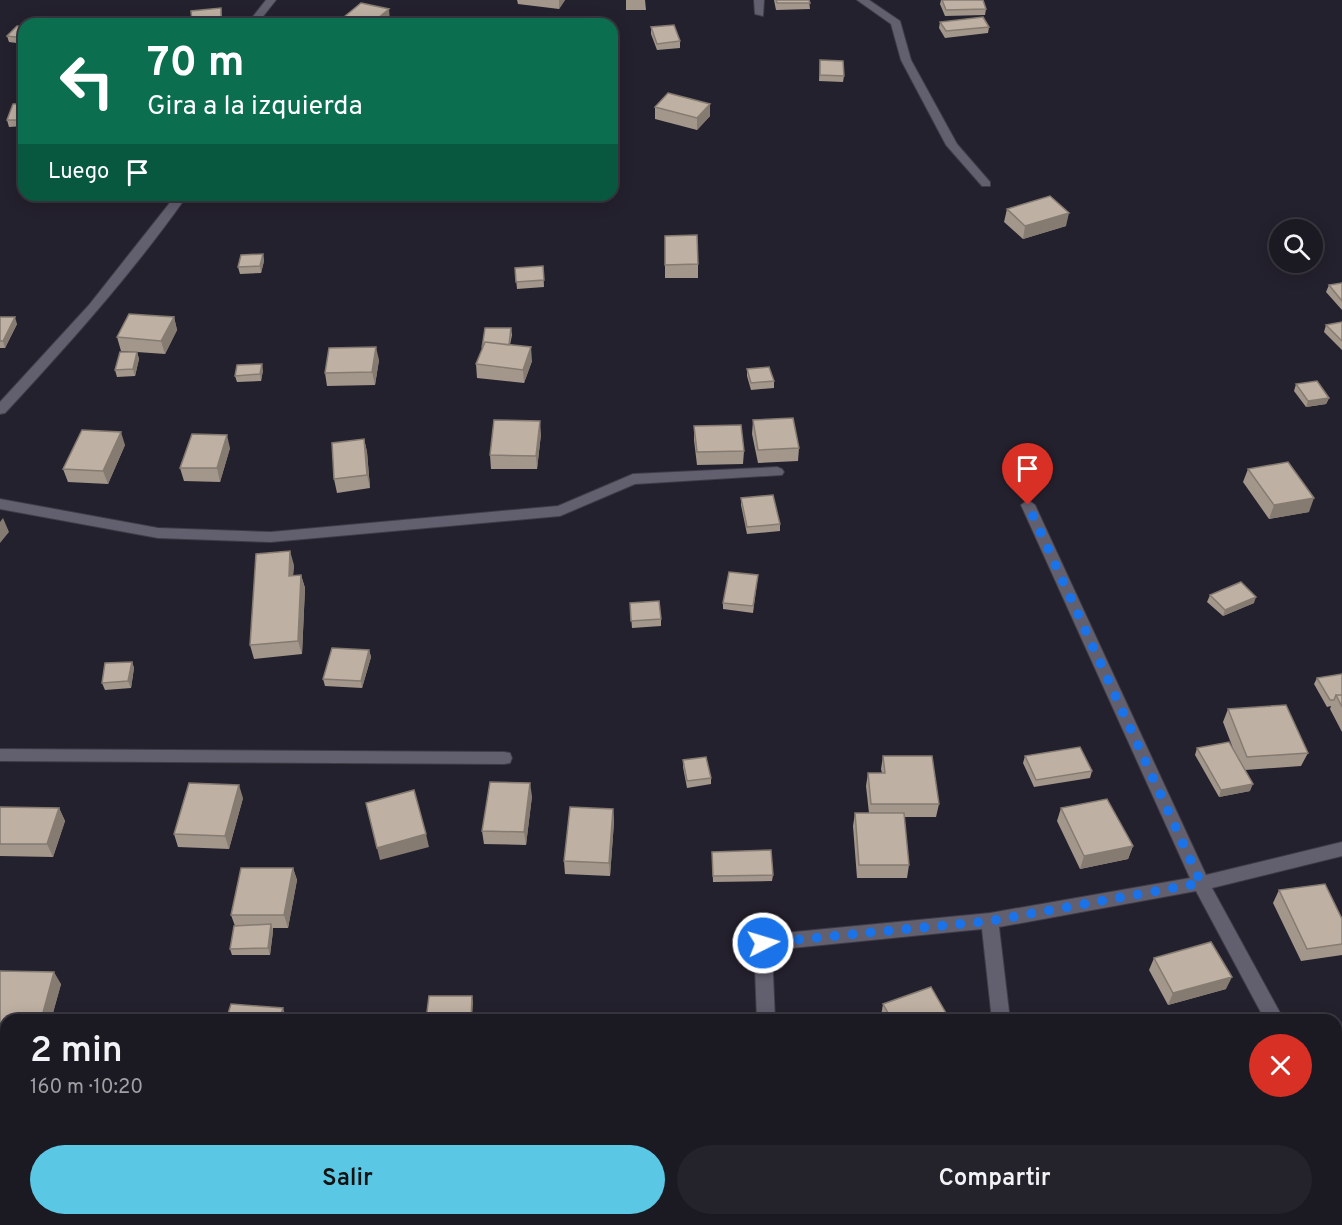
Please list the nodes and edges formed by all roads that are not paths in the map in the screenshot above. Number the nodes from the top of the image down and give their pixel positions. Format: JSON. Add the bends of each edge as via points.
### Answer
{"nodes":[{"id":1,"x":271,"y":0,"type":"edge"},
{"id":2,"x":759,"y":0,"type":"edge"},
{"id":3,"x":862,"y":0,"type":"edge"},
{"id":4,"x":760,"y":14,"type":"dead end"},
{"id":5,"x":257,"y":18,"type":"edge"},
{"id":6,"x":986,"y":184,"type":"dead end"},
{"id":7,"x":177,"y":201,"type":"edge"},
{"id":8,"x":0,"y":410,"type":"edge"},
{"id":9,"x":777,"y":472,"type":"dead end"},
{"id":10,"x":0,"y":504,"type":"edge"},
{"id":11,"x":1028,"y":505,"type":"dead end"},
{"id":12,"x":0,"y":755,"type":"edge"},
{"id":13,"x":504,"y":758,"type":"dead end"},
{"id":14,"x":1342,"y":849,"type":"edge"},
{"id":15,"x":1201,"y":883,"type":"junction"},
{"id":16,"x":990,"y":921,"type":"junction"},
{"id":17,"x":766,"y":1014,"type":"edge"},
{"id":18,"x":1000,"y":1014,"type":"edge"},
{"id":19,"x":1272,"y":1014,"type":"edge"}],
"edges":[{"from":1,"to":5,"type":"street"},
{"from":2,"to":4,"type":"street"},
{"from":3,"to":6,"type":"street","via":[[896,23],[906,60],[952,145]]},
{"from":7,"to":8,"type":"street","via":[[104,298]]},
{"from":9,"to":10,"type":"street","via":[[633,478],[560,511],[271,537],[158,533]]},
{"from":11,"to":15,"type":"street"},
{"from":12,"to":13,"type":"street"},
{"from":14,"to":15,"type":"street"},
{"from":15,"to":16,"type":"street"},
{"from":15,"to":19,"type":"street"},
{"from":16,"to":17,"type":"street","via":[[763,943]]},
{"from":16,"to":18,"type":"street"}]}
